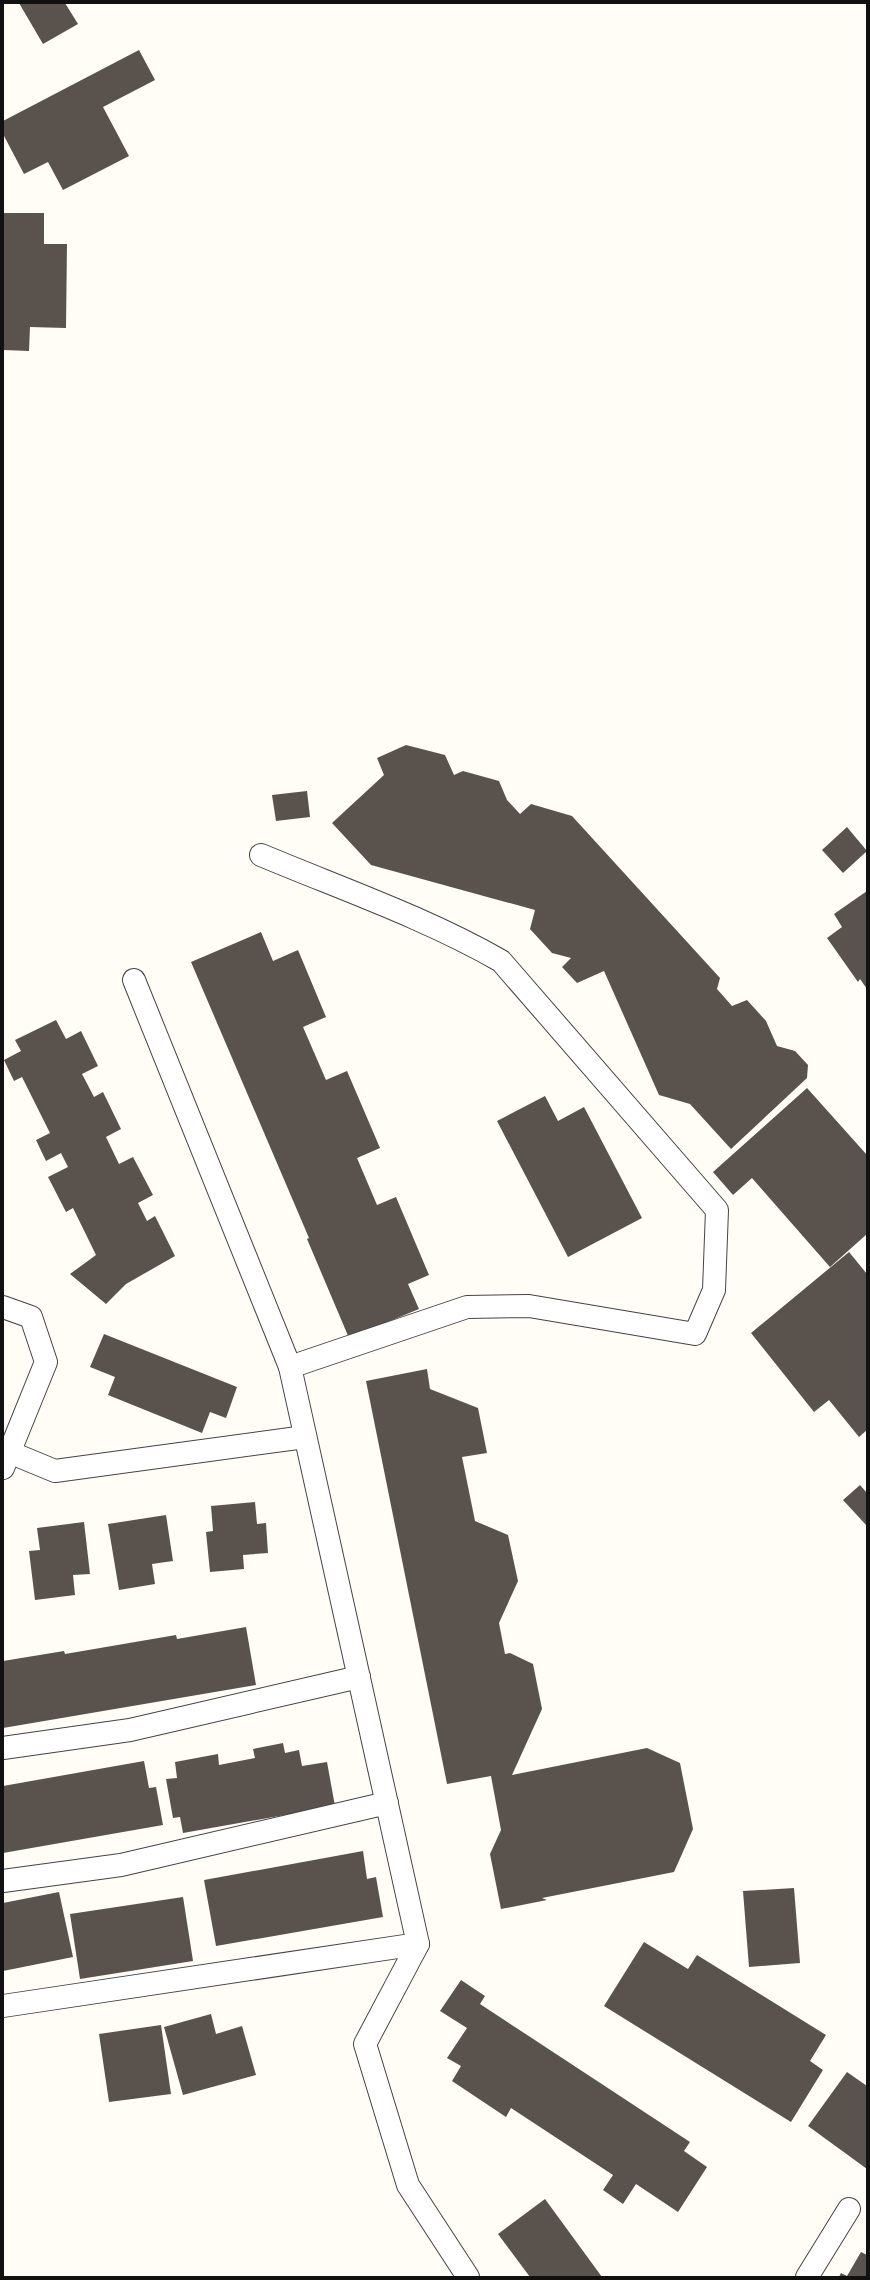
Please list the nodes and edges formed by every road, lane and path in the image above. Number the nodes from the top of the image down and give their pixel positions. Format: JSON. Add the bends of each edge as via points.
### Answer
{"nodes":[{"id":1,"x":262,"y":855,"type":"dead end"},
{"id":2,"x":134,"y":980,"type":"dead end"},
{"id":3,"x":3,"y":1307,"type":"edge"},
{"id":4,"x":290,"y":1367,"type":"junction"},
{"id":5,"x":305,"y":1437,"type":"junction"},
{"id":6,"x":6,"y":1460,"type":"edge"},
{"id":7,"x":359,"y":1677,"type":"junction"},
{"id":8,"x":3,"y":1748,"type":"edge"},
{"id":9,"x":387,"y":1804,"type":"junction"},
{"id":10,"x":3,"y":1881,"type":"edge"},
{"id":11,"x":418,"y":1944,"type":"junction"},
{"id":12,"x":3,"y":2006,"type":"edge"},
{"id":13,"x":849,"y":2209,"type":"dead end"},
{"id":14,"x":468,"y":2277,"type":"edge"},
{"id":15,"x":807,"y":2277,"type":"edge"}],
"edges":[{"from":1,"to":4,"type":"street","via":[[436,928],[501,961],[717,1210],[714,1290],[695,1334],[529,1306],[467,1307]]},
{"from":2,"to":4,"type":"street"},
{"from":3,"to":6,"type":"street","via":[[31,1317],[46,1362]]},
{"from":4,"to":5,"type":"street"},
{"from":5,"to":6,"type":"street","via":[[55,1471]]},
{"from":5,"to":7,"type":"street"},
{"from":7,"to":8,"type":"street","via":[[130,1730]]},
{"from":7,"to":9,"type":"street"},
{"from":9,"to":10,"type":"street","via":[[121,1866]]},
{"from":9,"to":11,"type":"street"},
{"from":11,"to":12,"type":"street"},
{"from":11,"to":14,"type":"street","via":[[365,2044],[408,2185]]},
{"from":13,"to":15,"type":"street"}]}
